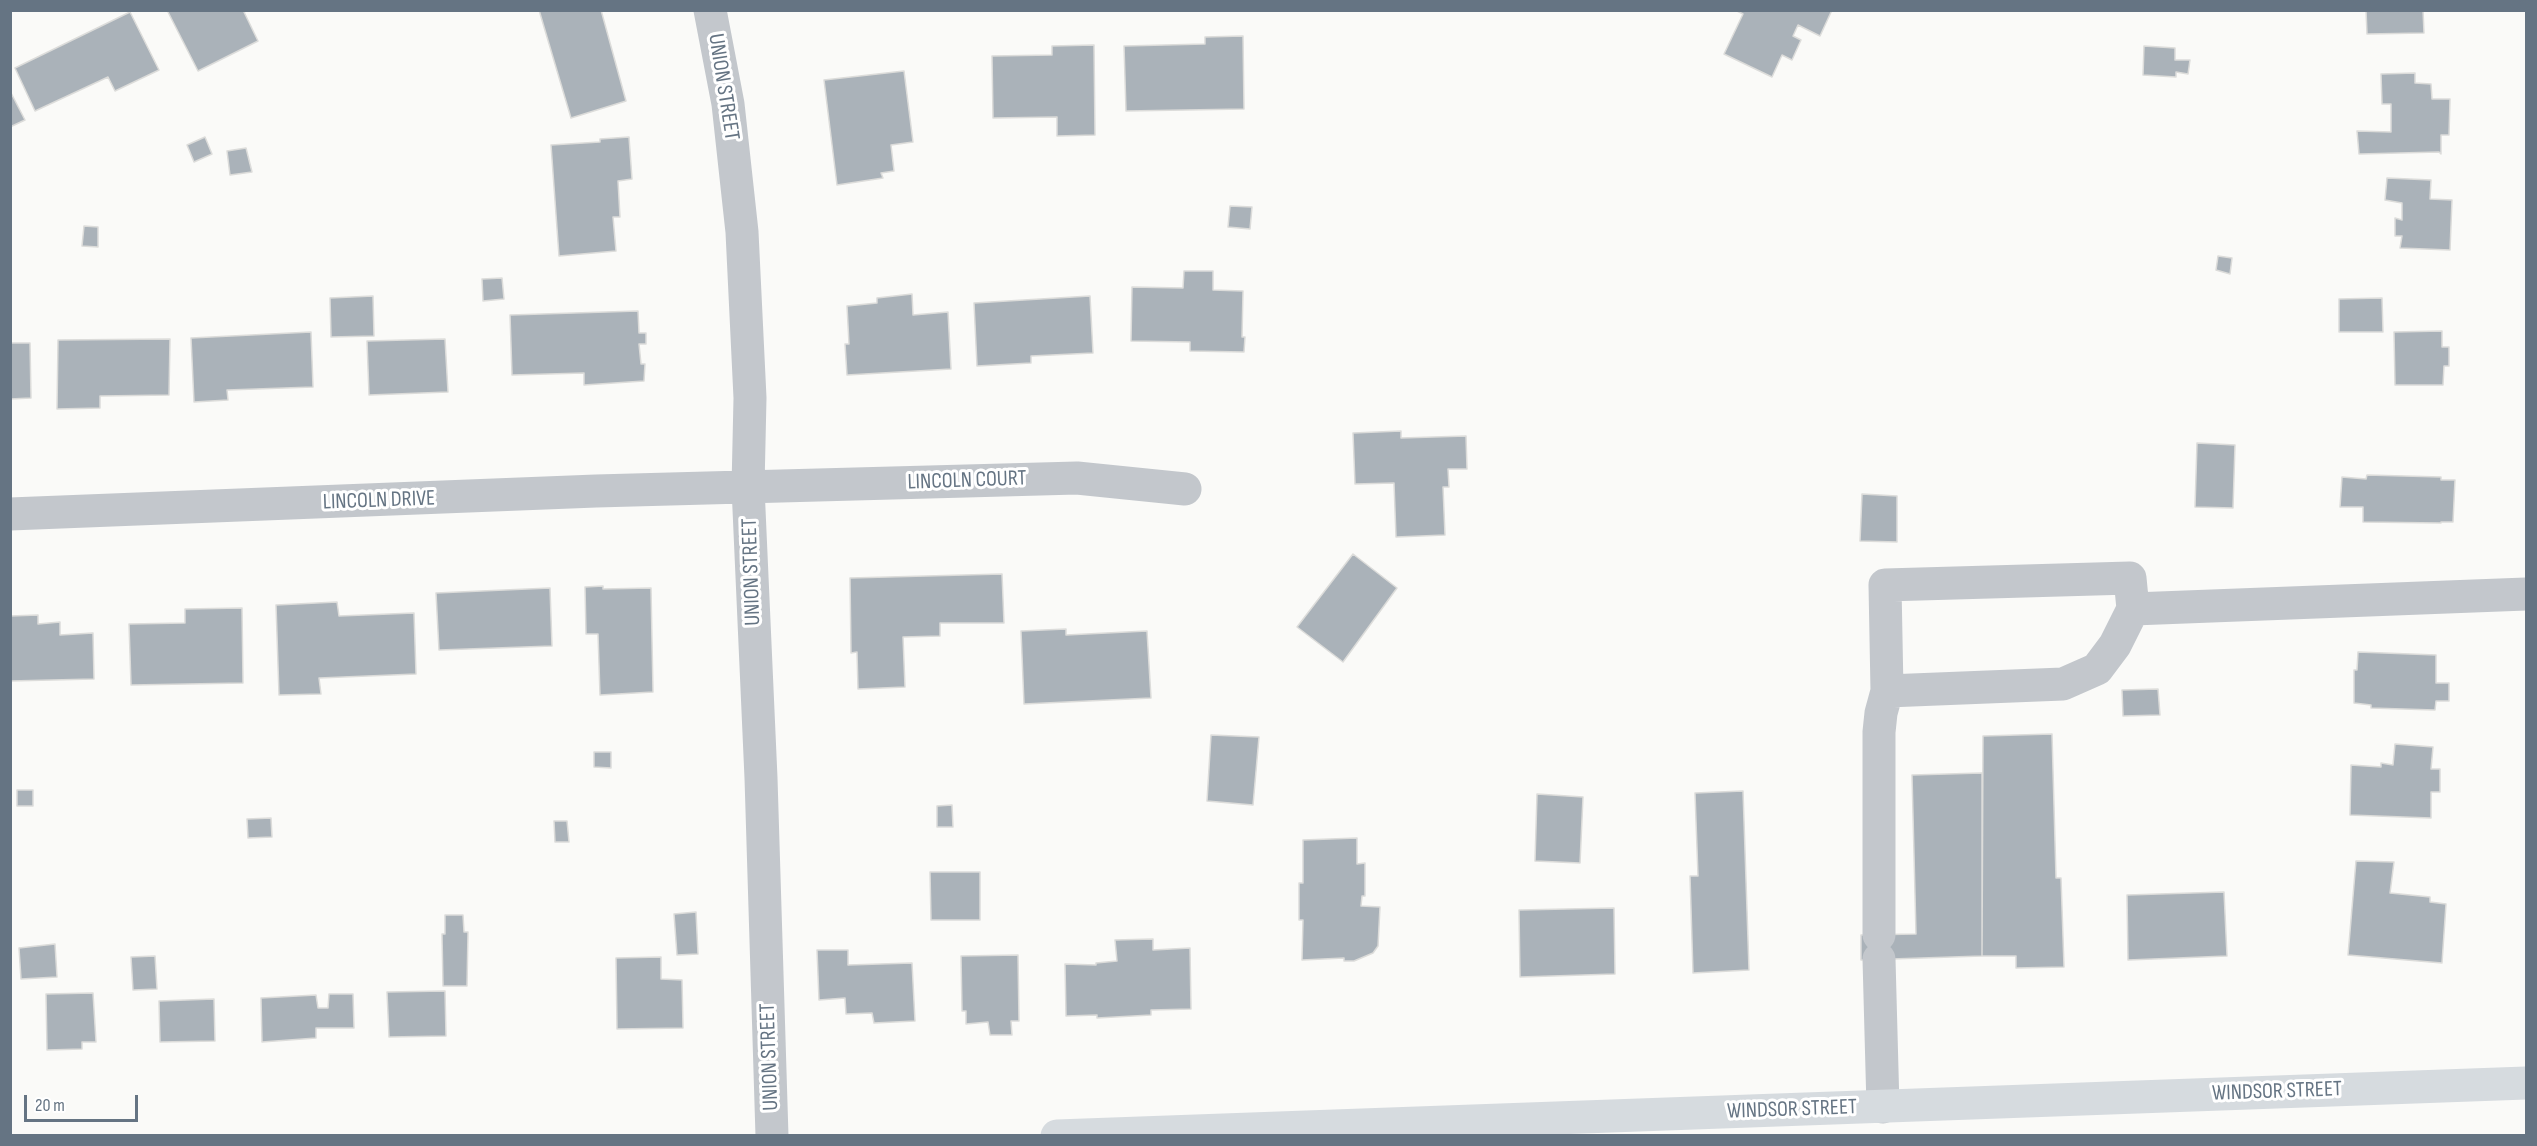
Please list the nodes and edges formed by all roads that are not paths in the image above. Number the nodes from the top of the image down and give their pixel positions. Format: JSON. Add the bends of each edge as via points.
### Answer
{"nodes":[{"id":1,"x":716,"y":12,"type":"edge"},
{"id":2,"x":748,"y":488,"type":"junction"},
{"id":3,"x":1185,"y":489,"type":"dead end"},
{"id":4,"x":10,"y":514,"type":"edge"},
{"id":5,"x":2526,"y":594,"type":"edge"},
{"id":6,"x":2133,"y":609,"type":"junction"},
{"id":7,"x":1887,"y":691,"type":"junction"},
{"id":8,"x":2526,"y":1083,"type":"edge"},
{"id":9,"x":1883,"y":1107,"type":"junction"},
{"id":10,"x":1485,"y":1128,"type":"edge"},
{"id":11,"x":772,"y":1136,"type":"edge"},
{"id":12,"x":1057,"y":1136,"type":"edge"}],
"edges":[{"from":1,"to":2,"type":"street","name":"UNION STREET","via":[[742,232],[750,398]]},
{"from":2,"to":3,"type":"street","name":"LINCOLN COURT","via":[[1077,478]]},
{"from":2,"to":4,"type":"street","name":"LINCOLN DRIVE"},
{"from":2,"to":11,"type":"street","name":"UNION STREET"},
{"from":5,"to":6,"type":"street"},
{"from":6,"to":7,"type":"street","via":[[2115,645],[2097,669],[2079,679],[2063,684]]},
{"from":6,"to":7,"type":"street","via":[[2130,578],[1885,585]]},
{"from":7,"to":9,"type":"street","via":[[1879,732]]},
{"from":8,"to":9,"type":"main road","name":"WINDSOR STREET"},
{"from":9,"to":10,"type":"main road","name":"WINDSOR STREET"},
{"from":10,"to":12,"type":"main road","name":"WINDSOR STREET"}]}
